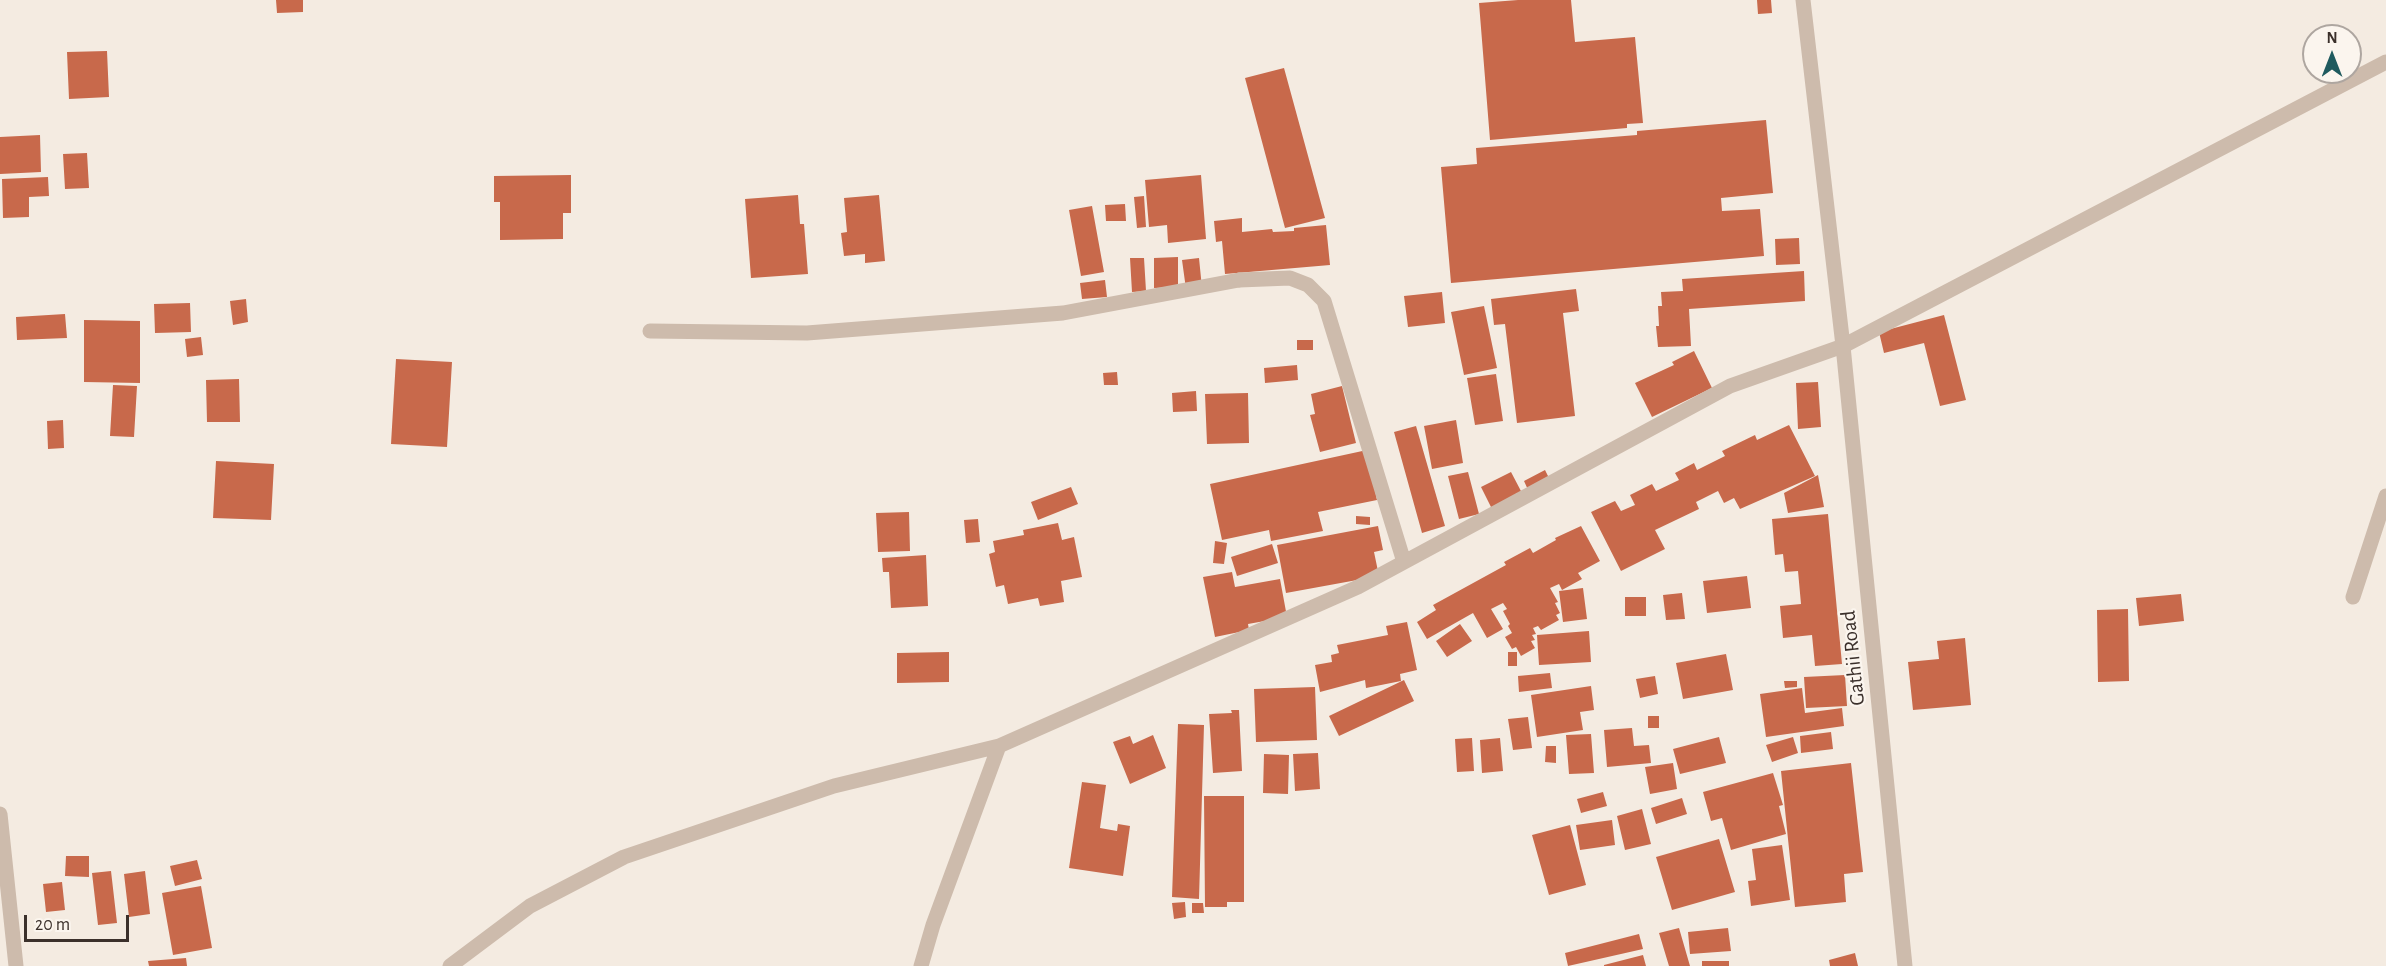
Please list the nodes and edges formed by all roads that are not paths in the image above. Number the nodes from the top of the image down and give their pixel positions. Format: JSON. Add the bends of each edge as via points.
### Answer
{"nodes":[{"id":1,"x":1803,"y":0,"type":"edge"},
{"id":2,"x":2386,"y":62,"type":"edge"},
{"id":3,"x":650,"y":330,"type":"dead end"},
{"id":4,"x":1843,"y":346,"type":"junction"},
{"id":5,"x":2386,"y":496,"type":"edge"},
{"id":6,"x":1404,"y":562,"type":"junction"},
{"id":7,"x":2353,"y":597,"type":"dead end"},
{"id":8,"x":999,"y":746,"type":"junction"},
{"id":9,"x":0,"y":814,"type":"edge"},
{"id":10,"x":16,"y":966,"type":"edge"},
{"id":11,"x":450,"y":966,"type":"edge"},
{"id":12,"x":921,"y":966,"type":"edge"},
{"id":13,"x":1905,"y":966,"type":"edge"}],
"edges":[{"from":1,"to":4,"type":"street","name":"Gathii Road"},
{"from":2,"to":4,"type":"street"},
{"from":3,"to":6,"type":"street","via":[[807,333],[1063,313],[1239,280],[1290,278],[1308,285],[1324,301]]},
{"from":4,"to":6,"type":"street","via":[[1730,386]]},
{"from":4,"to":13,"type":"street","name":"Gathii Road"},
{"from":5,"to":7,"type":"street"},
{"from":6,"to":8,"type":"street","via":[[1358,587]]},
{"from":8,"to":11,"type":"street","via":[[834,786],[624,857],[530,906]]},
{"from":8,"to":12,"type":"street"},
{"from":9,"to":10,"type":"street"}]}
